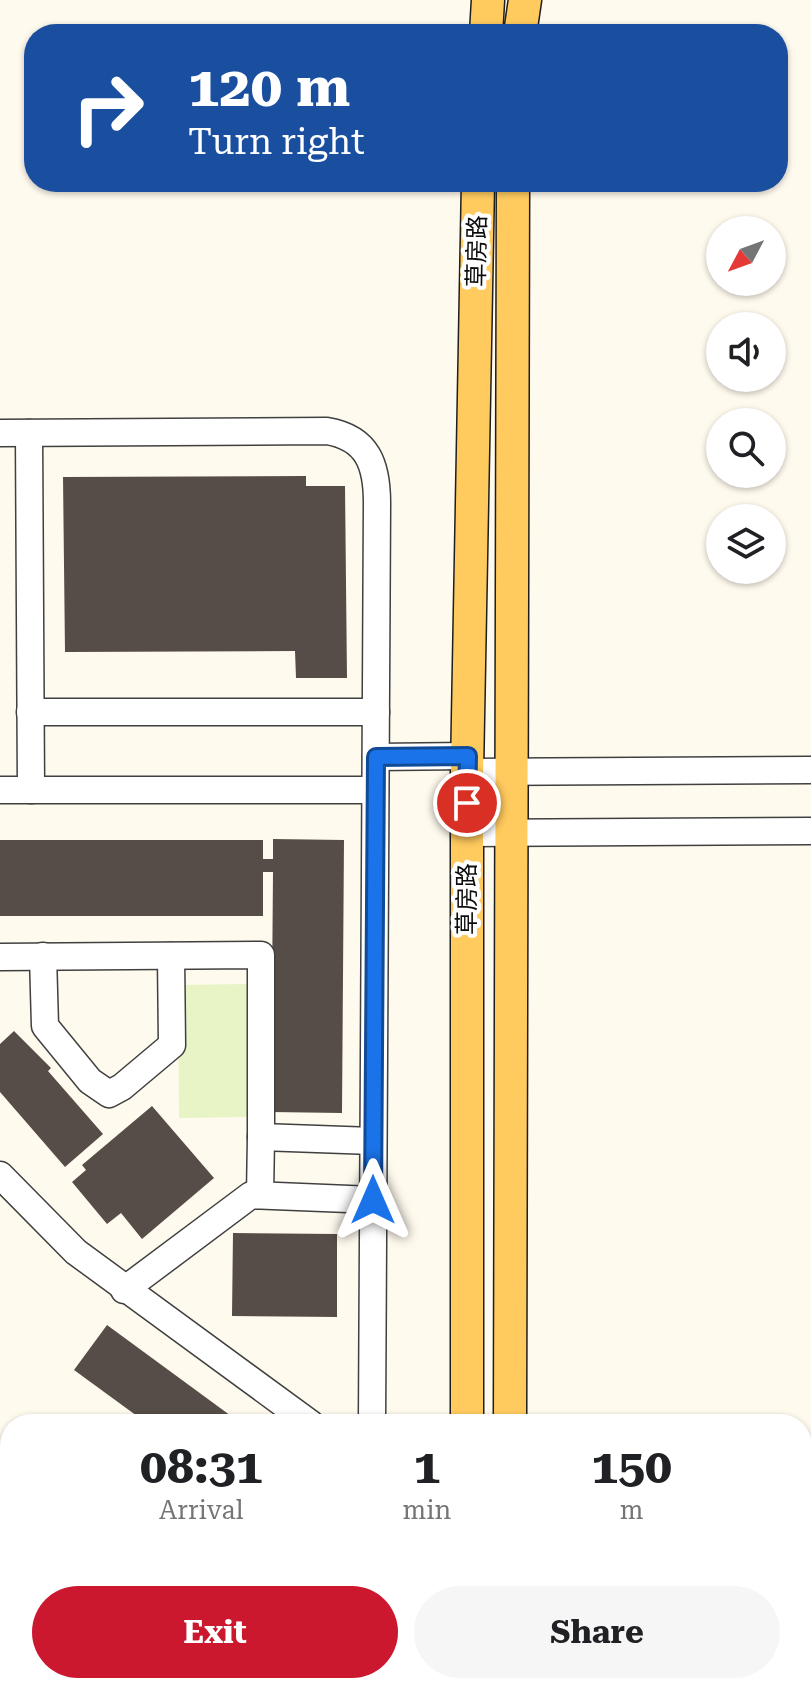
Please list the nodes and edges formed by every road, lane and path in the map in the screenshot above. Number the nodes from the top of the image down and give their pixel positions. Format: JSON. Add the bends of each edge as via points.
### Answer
{"nodes":[{"id":1,"x":488,"y":0,"type":"edge"},
{"id":2,"x":525,"y":0,"type":"edge"},
{"id":3,"x":487,"y":24,"type":"edge"},
{"id":4,"x":521,"y":24,"type":"edge"},
{"id":5,"x":478,"y":192,"type":"edge"},
{"id":6,"x":513,"y":192,"type":"edge"},
{"id":7,"x":0,"y":433,"type":"edge"},
{"id":8,"x":29,"y":433,"type":"junction"},
{"id":9,"x":30,"y":712,"type":"junction"},
{"id":10,"x":376,"y":712,"type":"junction"},
{"id":11,"x":376,"y":757,"type":"junction"},
{"id":12,"x":468,"y":764,"type":"junction"},
{"id":13,"x":811,"y":770,"type":"edge"},
{"id":14,"x":514,"y":771,"type":"junction"},
{"id":15,"x":0,"y":790,"type":"edge"},
{"id":16,"x":31,"y":790,"type":"junction"},
{"id":17,"x":375,"y":790,"type":"junction"},
{"id":18,"x":811,"y":831,"type":"edge"},
{"id":19,"x":468,"y":833,"type":"junction"},
{"id":20,"x":513,"y":833,"type":"junction"},
{"id":21,"x":43,"y":956,"type":"junction"},
{"id":22,"x":171,"y":956,"type":"junction"},
{"id":23,"x":0,"y":957,"type":"edge"},
{"id":24,"x":261,"y":1137,"type":"junction"},
{"id":25,"x":373,"y":1141,"type":"junction"},
{"id":26,"x":0,"y":1175,"type":"edge"},
{"id":27,"x":260,"y":1195,"type":"junction"},
{"id":28,"x":373,"y":1200,"type":"junction"},
{"id":29,"x":124,"y":1290,"type":"junction"},
{"id":30,"x":297,"y":1414,"type":"edge"},
{"id":31,"x":372,"y":1414,"type":"edge"},
{"id":32,"x":467,"y":1414,"type":"edge"},
{"id":33,"x":510,"y":1414,"type":"edge"}],
"edges":[{"from":1,"to":3,"type":"main road"},
{"from":2,"to":4,"type":"main road"},
{"from":5,"to":12,"type":"main road","name":"草房路"},
{"from":6,"to":14,"type":"main road","name":"草房路"},
{"from":7,"to":8,"type":"street"},
{"from":8,"to":9,"type":"street"},
{"from":8,"to":10,"type":"street","via":[[312,431],[340,434],[359,443],[370,458],[377,490]]},
{"from":9,"to":10,"type":"street"},
{"from":9,"to":16,"type":"street"},
{"from":10,"to":11,"type":"street"},
{"from":11,"to":12,"type":"street"},
{"from":11,"to":17,"type":"street"},
{"from":12,"to":14,"type":"street"},
{"from":12,"to":19,"type":"main road","name":"草房路"},
{"from":13,"to":14,"type":"street"},
{"from":14,"to":20,"type":"main road","name":"草房路"},
{"from":15,"to":16,"type":"street"},
{"from":16,"to":17,"type":"street"},
{"from":17,"to":25,"type":"street"},
{"from":18,"to":20,"type":"street"},
{"from":19,"to":20,"type":"street"},
{"from":19,"to":32,"type":"main road","name":"草房路"},
{"from":20,"to":33,"type":"main road","name":"草房路"},
{"from":21,"to":22,"type":"street"},
{"from":21,"to":22,"type":"street","via":[[46,1027],[90,1081],[109,1094],[172,1045]]},
{"from":21,"to":23,"type":"street"},
{"from":22,"to":24,"type":"street","via":[[261,955]]},
{"from":24,"to":25,"type":"street"},
{"from":24,"to":27,"type":"street"},
{"from":25,"to":28,"type":"street"},
{"from":26,"to":29,"type":"street","via":[[66,1243]]},
{"from":27,"to":28,"type":"street"},
{"from":27,"to":29,"type":"street","via":[[251,1195]]},
{"from":28,"to":31,"type":"street"},
{"from":29,"to":30,"type":"street"}]}
